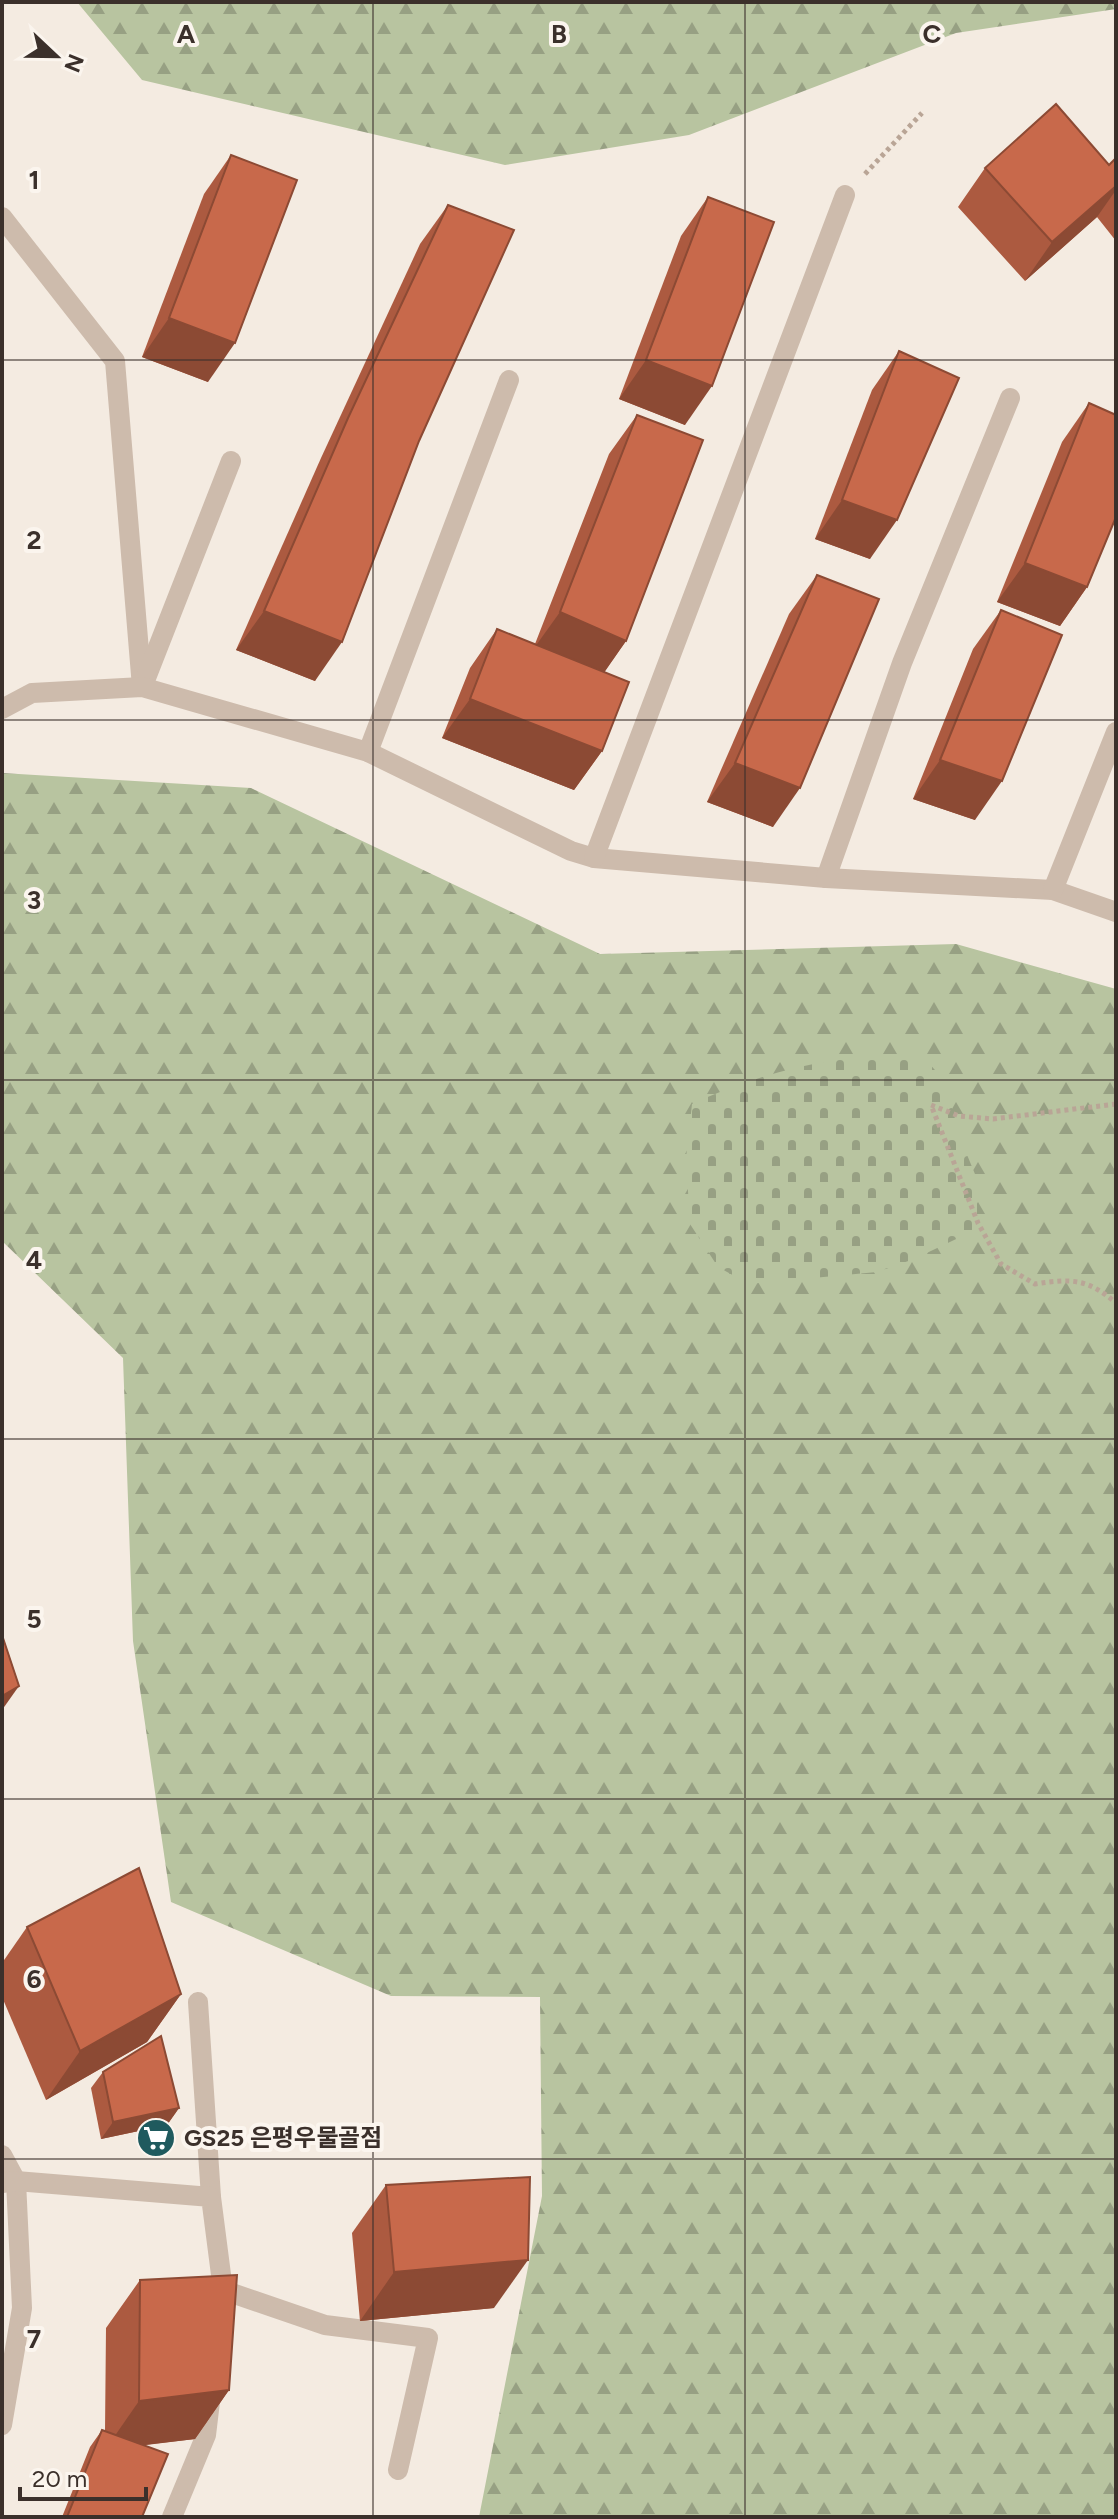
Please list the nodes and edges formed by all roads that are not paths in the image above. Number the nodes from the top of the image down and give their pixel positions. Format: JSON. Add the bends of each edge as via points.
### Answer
{"nodes":[{"id":1,"x":845,"y":195,"type":"road end"},
{"id":2,"x":2,"y":217,"type":"edge"},
{"id":3,"x":509,"y":380,"type":"dead end"},
{"id":4,"x":1010,"y":398,"type":"dead end"},
{"id":5,"x":231,"y":461,"type":"dead end"},
{"id":6,"x":142,"y":687,"type":"junction"},
{"id":7,"x":2,"y":709,"type":"edge"},
{"id":8,"x":1116,"y":732,"type":"edge"},
{"id":9,"x":368,"y":752,"type":"junction"},
{"id":10,"x":594,"y":858,"type":"junction"},
{"id":11,"x":826,"y":878,"type":"junction"},
{"id":12,"x":1053,"y":890,"type":"junction"},
{"id":13,"x":1116,"y":912,"type":"edge"},
{"id":14,"x":198,"y":2002,"type":"dead end"},
{"id":15,"x":2,"y":2155,"type":"edge"},
{"id":16,"x":9,"y":2182,"type":"edge"},
{"id":17,"x":211,"y":2197,"type":"junction"},
{"id":18,"x":213,"y":2377,"type":"edge"},
{"id":19,"x":2,"y":2425,"type":"edge"},
{"id":20,"x":398,"y":2470,"type":"dead end"},
{"id":21,"x":172,"y":2517,"type":"edge"}],
"edges":[{"from":1,"to":10,"type":"lane"},
{"from":2,"to":6,"type":"lane","via":[[115,361]]},
{"from":3,"to":9,"type":"lane"},
{"from":4,"to":11,"type":"lane","via":[[902,663]]},
{"from":5,"to":6,"type":"lane"},
{"from":6,"to":7,"type":"lane","via":[[32,693]]},
{"from":6,"to":9,"type":"lane"},
{"from":8,"to":12,"type":"lane"},
{"from":9,"to":10,"type":"lane"},
{"from":10,"to":11,"type":"lane"},
{"from":11,"to":12,"type":"lane"},
{"from":12,"to":13,"type":"lane"},
{"from":14,"to":17,"type":"lane"},
{"from":15,"to":16,"type":"lane"},
{"from":16,"to":17,"type":"lane"},
{"from":16,"to":19,"type":"lane","via":[[22,2308]]},
{"from":17,"to":20,"type":"lane","via":[[222,2297],[325,2325],[428,2338]]},
{"from":18,"to":21,"type":"lane","via":[[206,2435]]}]}
